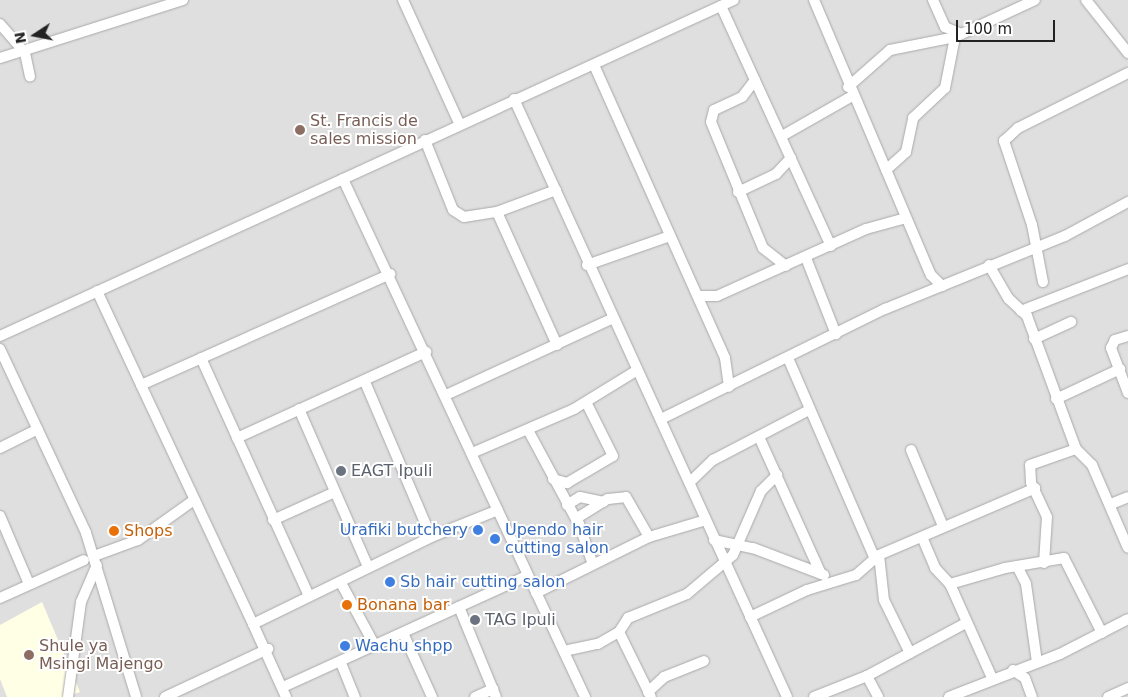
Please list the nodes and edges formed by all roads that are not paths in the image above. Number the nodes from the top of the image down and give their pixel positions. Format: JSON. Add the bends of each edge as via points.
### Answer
{"nodes":[{"id":1,"x":183,"y":0,"type":"edge"},
{"id":2,"x":403,"y":0,"type":"edge"},
{"id":3,"x":734,"y":0,"type":"edge"},
{"id":4,"x":814,"y":0,"type":"edge"},
{"id":5,"x":933,"y":0,"type":"edge"},
{"id":6,"x":1035,"y":0,"type":"edge"},
{"id":7,"x":1086,"y":0,"type":"edge"},
{"id":8,"x":721,"y":6,"type":"junction"},
{"id":9,"x":0,"y":24,"type":"edge"},
{"id":10,"x":957,"y":35,"type":"junction"},
{"id":11,"x":10,"y":39,"type":"junction"},
{"id":12,"x":22,"y":49,"type":"junction"},
{"id":13,"x":1128,"y":53,"type":"edge"},
{"id":14,"x":2,"y":57,"type":"edge"},
{"id":15,"x":594,"y":65,"type":"junction"},
{"id":16,"x":1128,"y":73,"type":"edge"},
{"id":17,"x":30,"y":76,"type":"dead end"},
{"id":18,"x":756,"y":80,"type":"junction"},
{"id":19,"x":850,"y":92,"type":"junction"},
{"id":20,"x":514,"y":99,"type":"junction"},
{"id":21,"x":460,"y":125,"type":"junction"},
{"id":22,"x":782,"y":136,"type":"junction"},
{"id":23,"x":425,"y":140,"type":"junction"},
{"id":24,"x":791,"y":158,"type":"junction"},
{"id":25,"x":886,"y":170,"type":"junction"},
{"id":26,"x":344,"y":180,"type":"junction"},
{"id":27,"x":556,"y":190,"type":"junction"},
{"id":28,"x":738,"y":192,"type":"junction"},
{"id":29,"x":1128,"y":202,"type":"edge"},
{"id":30,"x":497,"y":212,"type":"junction"},
{"id":31,"x":906,"y":218,"type":"junction"},
{"id":32,"x":670,"y":236,"type":"junction"},
{"id":33,"x":831,"y":246,"type":"junction"},
{"id":34,"x":1035,"y":248,"type":"junction"},
{"id":35,"x":769,"y":256,"type":"junction"},
{"id":36,"x":806,"y":258,"type":"junction"},
{"id":37,"x":587,"y":265,"type":"junction"},
{"id":38,"x":990,"y":265,"type":"junction"},
{"id":39,"x":786,"y":266,"type":"junction"},
{"id":40,"x":1128,"y":269,"type":"edge"},
{"id":41,"x":390,"y":274,"type":"junction"},
{"id":42,"x":765,"y":276,"type":"junction"},
{"id":43,"x":1043,"y":282,"type":"dead end"},
{"id":44,"x":942,"y":286,"type":"junction"},
{"id":45,"x":97,"y":291,"type":"junction"},
{"id":46,"x":698,"y":296,"type":"junction"},
{"id":47,"x":714,"y":297,"type":"junction"},
{"id":48,"x":705,"y":311,"type":"junction"},
{"id":49,"x":1021,"y":311,"type":"junction"},
{"id":50,"x":611,"y":319,"type":"junction"},
{"id":51,"x":1071,"y":322,"type":"dead end"},
{"id":52,"x":836,"y":334,"type":"junction"},
{"id":53,"x":0,"y":336,"type":"edge"},
{"id":54,"x":1128,"y":336,"type":"edge"},
{"id":55,"x":1034,"y":340,"type":"junction"},
{"id":56,"x":557,"y":345,"type":"junction"},
{"id":57,"x":0,"y":349,"type":"edge"},
{"id":58,"x":426,"y":352,"type":"junction"},
{"id":59,"x":201,"y":358,"type":"junction"},
{"id":60,"x":788,"y":358,"type":"junction"},
{"id":61,"x":1120,"y":369,"type":"junction"},
{"id":62,"x":636,"y":372,"type":"junction"},
{"id":63,"x":365,"y":382,"type":"junction"},
{"id":64,"x":141,"y":384,"type":"junction"},
{"id":65,"x":729,"y":387,"type":"junction"},
{"id":66,"x":1128,"y":393,"type":"edge"},
{"id":67,"x":446,"y":395,"type":"junction"},
{"id":68,"x":1056,"y":399,"type":"junction"},
{"id":69,"x":586,"y":402,"type":"junction"},
{"id":70,"x":299,"y":409,"type":"junction"},
{"id":71,"x":809,"y":410,"type":"junction"},
{"id":72,"x":661,"y":419,"type":"junction"},
{"id":73,"x":38,"y":429,"type":"junction"},
{"id":74,"x":528,"y":430,"type":"junction"},
{"id":75,"x":237,"y":438,"type":"junction"},
{"id":76,"x":760,"y":439,"type":"junction"},
{"id":77,"x":0,"y":448,"type":"edge"},
{"id":78,"x":1076,"y":449,"type":"junction"},
{"id":79,"x":911,"y":450,"type":"dead end"},
{"id":80,"x":472,"y":453,"type":"junction"},
{"id":81,"x":777,"y":475,"type":"junction"},
{"id":82,"x":553,"y":479,"type":"junction"},
{"id":83,"x":690,"y":482,"type":"junction"},
{"id":84,"x":1035,"y":488,"type":"junction"},
{"id":85,"x":335,"y":492,"type":"junction"},
{"id":86,"x":1128,"y":497,"type":"edge"},
{"id":87,"x":194,"y":500,"type":"junction"},
{"id":88,"x":603,"y":502,"type":"junction"},
{"id":89,"x":1111,"y":504,"type":"junction"},
{"id":90,"x":567,"y":506,"type":"junction"},
{"id":91,"x":498,"y":510,"type":"junction"},
{"id":92,"x":0,"y":516,"type":"edge"},
{"id":93,"x":273,"y":520,"type":"junction"},
{"id":94,"x":706,"y":520,"type":"junction"},
{"id":95,"x":577,"y":521,"type":"junction"},
{"id":96,"x":943,"y":526,"type":"junction"},
{"id":97,"x":2,"y":528,"type":"edge"},
{"id":98,"x":430,"y":537,"type":"junction"},
{"id":99,"x":649,"y":537,"type":"junction"},
{"id":100,"x":922,"y":537,"type":"junction"},
{"id":101,"x":714,"y":540,"type":"junction"},
{"id":102,"x":736,"y":547,"type":"junction"},
{"id":103,"x":1128,"y":548,"type":"edge"},
{"id":104,"x":877,"y":557,"type":"junction"},
{"id":105,"x":91,"y":561,"type":"junction"},
{"id":106,"x":592,"y":562,"type":"junction"},
{"id":107,"x":723,"y":562,"type":"junction"},
{"id":108,"x":1044,"y":562,"type":"junction"},
{"id":109,"x":1017,"y":566,"type":"junction"},
{"id":110,"x":368,"y":567,"type":"junction"},
{"id":111,"x":821,"y":574,"type":"junction"},
{"id":112,"x":527,"y":576,"type":"junction"},
{"id":113,"x":836,"y":582,"type":"junction"},
{"id":114,"x":341,"y":583,"type":"junction"},
{"id":115,"x":29,"y":584,"type":"junction"},
{"id":116,"x":950,"y":584,"type":"junction"},
{"id":117,"x":536,"y":593,"type":"junction"},
{"id":118,"x":309,"y":596,"type":"junction"},
{"id":119,"x":0,"y":598,"type":"edge"},
{"id":120,"x":459,"y":607,"type":"junction"},
{"id":121,"x":750,"y":617,"type":"junction"},
{"id":122,"x":1128,"y":618,"type":"edge"},
{"id":123,"x":966,"y":623,"type":"junction"},
{"id":124,"x":253,"y":624,"type":"junction"},
{"id":125,"x":619,"y":632,"type":"junction"},
{"id":126,"x":403,"y":633,"type":"junction"},
{"id":127,"x":1102,"y":633,"type":"junction"},
{"id":128,"x":375,"y":646,"type":"junction"},
{"id":129,"x":268,"y":650,"type":"junction"},
{"id":130,"x":564,"y":651,"type":"junction"},
{"id":131,"x":910,"y":654,"type":"junction"},
{"id":132,"x":704,"y":661,"type":"dead end"},
{"id":133,"x":1037,"y":662,"type":"junction"},
{"id":134,"x":341,"y":663,"type":"junction"},
{"id":135,"x":1013,"y":670,"type":"junction"},
{"id":136,"x":867,"y":676,"type":"junction"},
{"id":137,"x":992,"y":678,"type":"junction"},
{"id":138,"x":285,"y":692,"type":"edge"},
{"id":139,"x":1124,"y":692,"type":"edge"},
{"id":140,"x":495,"y":693,"type":"edge"},
{"id":141,"x":649,"y":695,"type":"edge"},
{"id":142,"x":68,"y":697,"type":"edge"},
{"id":143,"x":136,"y":697,"type":"edge"},
{"id":144,"x":165,"y":697,"type":"edge"},
{"id":145,"x":355,"y":697,"type":"edge"},
{"id":146,"x":432,"y":697,"type":"edge"},
{"id":147,"x":475,"y":697,"type":"edge"},
{"id":148,"x":585,"y":697,"type":"edge"},
{"id":149,"x":787,"y":697,"type":"edge"},
{"id":150,"x":814,"y":697,"type":"edge"},
{"id":151,"x":878,"y":697,"type":"edge"},
{"id":152,"x":949,"y":697,"type":"edge"},
{"id":153,"x":1032,"y":697,"type":"edge"},
{"id":154,"x":1108,"y":697,"type":"edge"}],
"edges":[{"from":1,"to":12,"type":"street"},
{"from":2,"to":21,"type":"street"},
{"from":3,"to":8,"type":"street"},
{"from":4,"to":19,"type":"street"},
{"from":5,"to":10,"type":"street","via":[[946,26]]},
{"from":6,"to":10,"type":"street"},
{"from":7,"to":13,"type":"street"},
{"from":8,"to":15,"type":"street"},
{"from":8,"to":18,"type":"street"},
{"from":9,"to":11,"type":"street"},
{"from":10,"to":19,"type":"street","via":[[890,50]]},
{"from":10,"to":25,"type":"street","via":[[945,88],[913,118],[906,152]]},
{"from":11,"to":12,"type":"street"},
{"from":11,"to":14,"type":"street"},
{"from":12,"to":14,"type":"street"},
{"from":12,"to":17,"type":"street"},
{"from":15,"to":20,"type":"street"},
{"from":15,"to":32,"type":"street"},
{"from":16,"to":34,"type":"street","via":[[1018,128],[1004,141]]},
{"from":18,"to":22,"type":"street"},
{"from":18,"to":28,"type":"street","via":[[742,97],[714,110],[711,122]]},
{"from":19,"to":22,"type":"street"},
{"from":19,"to":25,"type":"street"},
{"from":20,"to":21,"type":"street"},
{"from":20,"to":27,"type":"street"},
{"from":21,"to":23,"type":"street"},
{"from":22,"to":24,"type":"street"},
{"from":23,"to":26,"type":"street"},
{"from":23,"to":30,"type":"street","via":[[453,210],[468,218]]},
{"from":24,"to":28,"type":"street","via":[[776,174]]},
{"from":24,"to":33,"type":"street"},
{"from":25,"to":31,"type":"street"},
{"from":26,"to":41,"type":"street"},
{"from":26,"to":45,"type":"street"},
{"from":27,"to":30,"type":"street"},
{"from":27,"to":37,"type":"street"},
{"from":28,"to":35,"type":"street"},
{"from":29,"to":34,"type":"street","via":[[1085,228]]},
{"from":30,"to":56,"type":"street"},
{"from":31,"to":33,"type":"street","via":[[893,218]]},
{"from":31,"to":44,"type":"street","via":[[931,275]]},
{"from":32,"to":37,"type":"street"},
{"from":32,"to":46,"type":"street"},
{"from":33,"to":36,"type":"street"},
{"from":34,"to":38,"type":"street"},
{"from":34,"to":43,"type":"street"},
{"from":35,"to":39,"type":"street"},
{"from":35,"to":42,"type":"street"},
{"from":36,"to":39,"type":"street"},
{"from":36,"to":52,"type":"street"},
{"from":37,"to":50,"type":"street"},
{"from":38,"to":44,"type":"street"},
{"from":38,"to":49,"type":"street","via":[[1009,299]]},
{"from":39,"to":42,"type":"street"},
{"from":40,"to":49,"type":"street"},
{"from":41,"to":58,"type":"street"},
{"from":41,"to":59,"type":"street"},
{"from":42,"to":47,"type":"street"},
{"from":44,"to":52,"type":"street"},
{"from":45,"to":53,"type":"street"},
{"from":45,"to":64,"type":"street"},
{"from":46,"to":47,"type":"street"},
{"from":46,"to":48,"type":"street"},
{"from":47,"to":48,"type":"street"},
{"from":48,"to":65,"type":"street","via":[[729,368]]},
{"from":49,"to":55,"type":"street"},
{"from":50,"to":56,"type":"street"},
{"from":50,"to":62,"type":"street"},
{"from":51,"to":55,"type":"street"},
{"from":52,"to":60,"type":"street"},
{"from":54,"to":61,"type":"street","via":[[1111,346]]},
{"from":55,"to":68,"type":"street"},
{"from":56,"to":67,"type":"street"},
{"from":57,"to":73,"type":"street"},
{"from":58,"to":63,"type":"street"},
{"from":58,"to":67,"type":"street"},
{"from":59,"to":64,"type":"street"},
{"from":59,"to":75,"type":"street"},
{"from":60,"to":65,"type":"street"},
{"from":60,"to":71,"type":"street"},
{"from":61,"to":66,"type":"street"},
{"from":61,"to":68,"type":"street"},
{"from":62,"to":69,"type":"street"},
{"from":62,"to":72,"type":"street"},
{"from":63,"to":70,"type":"street"},
{"from":63,"to":98,"type":"street"},
{"from":64,"to":87,"type":"street"},
{"from":65,"to":72,"type":"street"},
{"from":67,"to":80,"type":"street"},
{"from":68,"to":78,"type":"street"},
{"from":69,"to":74,"type":"street"},
{"from":69,"to":82,"type":"street","via":[[613,456],[567,483]]},
{"from":70,"to":75,"type":"street"},
{"from":70,"to":85,"type":"street"},
{"from":71,"to":76,"type":"street"},
{"from":71,"to":104,"type":"street"},
{"from":72,"to":83,"type":"street"},
{"from":73,"to":77,"type":"street"},
{"from":73,"to":105,"type":"street"},
{"from":74,"to":80,"type":"street"},
{"from":74,"to":82,"type":"street"},
{"from":75,"to":93,"type":"street"},
{"from":76,"to":81,"type":"street"},
{"from":76,"to":83,"type":"street","via":[[713,460]]},
{"from":78,"to":84,"type":"street","via":[[1030,465]]},
{"from":78,"to":89,"type":"street","via":[[1092,465],[1102,493]]},
{"from":79,"to":96,"type":"street"},
{"from":80,"to":91,"type":"street"},
{"from":81,"to":102,"type":"street","via":[[761,491]]},
{"from":81,"to":111,"type":"street"},
{"from":82,"to":90,"type":"street"},
{"from":83,"to":94,"type":"street"},
{"from":84,"to":96,"type":"street"},
{"from":84,"to":108,"type":"street","via":[[1047,518]]},
{"from":85,"to":93,"type":"street"},
{"from":85,"to":110,"type":"street"},
{"from":86,"to":89,"type":"street"},
{"from":87,"to":105,"type":"street","via":[[138,540]]},
{"from":87,"to":124,"type":"street"},
{"from":88,"to":90,"type":"street","via":[[580,497]]},
{"from":88,"to":95,"type":"street"},
{"from":88,"to":99,"type":"street","via":[[626,497]]},
{"from":89,"to":103,"type":"street"},
{"from":90,"to":95,"type":"street"},
{"from":91,"to":98,"type":"street"},
{"from":91,"to":112,"type":"street"},
{"from":92,"to":97,"type":"street"},
{"from":93,"to":118,"type":"street"},
{"from":94,"to":99,"type":"street"},
{"from":94,"to":101,"type":"street"},
{"from":95,"to":106,"type":"street"},
{"from":96,"to":100,"type":"street"},
{"from":97,"to":115,"type":"street"},
{"from":98,"to":110,"type":"street"},
{"from":99,"to":106,"type":"street"},
{"from":100,"to":104,"type":"street"},
{"from":100,"to":116,"type":"street","via":[[935,568]]},
{"from":101,"to":102,"type":"street"},
{"from":101,"to":107,"type":"street"},
{"from":102,"to":107,"type":"street"},
{"from":102,"to":111,"type":"street","via":[[753,548]]},
{"from":104,"to":113,"type":"street","via":[[856,575]]},
{"from":104,"to":131,"type":"street","via":[[884,600]]},
{"from":105,"to":115,"type":"street"},
{"from":105,"to":142,"type":"street","via":[[81,602]]},
{"from":105,"to":143,"type":"street"},
{"from":106,"to":117,"type":"street"},
{"from":107,"to":121,"type":"street"},
{"from":107,"to":125,"type":"street","via":[[687,594],[628,618]]},
{"from":108,"to":109,"type":"street"},
{"from":108,"to":127,"type":"street","via":[[1066,560]]},
{"from":109,"to":116,"type":"street"},
{"from":109,"to":133,"type":"street","via":[[1026,584]]},
{"from":110,"to":114,"type":"street"},
{"from":111,"to":113,"type":"street"},
{"from":112,"to":117,"type":"street"},
{"from":112,"to":120,"type":"street"},
{"from":113,"to":121,"type":"street"},
{"from":114,"to":118,"type":"street"},
{"from":114,"to":128,"type":"street"},
{"from":115,"to":119,"type":"street"},
{"from":116,"to":123,"type":"street"},
{"from":117,"to":130,"type":"street"},
{"from":118,"to":124,"type":"street"},
{"from":120,"to":126,"type":"street"},
{"from":120,"to":140,"type":"street"},
{"from":121,"to":149,"type":"street"},
{"from":122,"to":127,"type":"street"},
{"from":123,"to":131,"type":"street"},
{"from":123,"to":137,"type":"street"},
{"from":124,"to":129,"type":"street"},
{"from":125,"to":130,"type":"street","via":[[595,645]]},
{"from":125,"to":141,"type":"street"},
{"from":126,"to":128,"type":"street"},
{"from":126,"to":146,"type":"street"},
{"from":127,"to":133,"type":"street"},
{"from":128,"to":134,"type":"street"},
{"from":129,"to":138,"type":"street"},
{"from":129,"to":144,"type":"street"},
{"from":130,"to":148,"type":"street"},
{"from":131,"to":136,"type":"street"},
{"from":132,"to":141,"type":"street","via":[[664,677]]},
{"from":133,"to":135,"type":"street"},
{"from":134,"to":138,"type":"street"},
{"from":134,"to":145,"type":"street"},
{"from":135,"to":137,"type":"street"},
{"from":135,"to":153,"type":"street","via":[[1025,678]]},
{"from":136,"to":150,"type":"street"},
{"from":136,"to":151,"type":"street"},
{"from":137,"to":152,"type":"street"},
{"from":139,"to":154,"type":"street"},
{"from":140,"to":147,"type":"street"}]}
